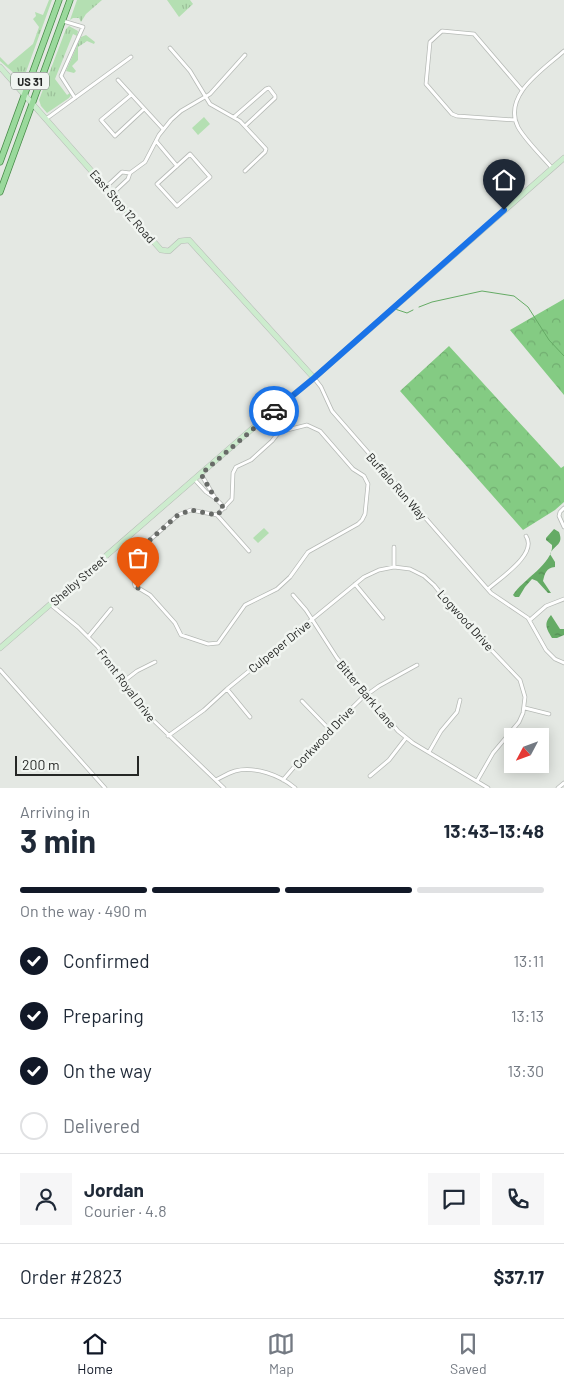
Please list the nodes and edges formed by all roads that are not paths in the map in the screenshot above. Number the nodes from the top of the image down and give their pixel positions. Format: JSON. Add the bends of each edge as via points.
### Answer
{"nodes":[{"id":1,"x":59,"y":0,"type":"edge"},
{"id":2,"x":70,"y":0,"type":"edge"},
{"id":3,"x":63,"y":21,"type":"junction"},
{"id":4,"x":170,"y":48,"type":"dead end"},
{"id":5,"x":564,"y":51,"type":"edge"},
{"id":6,"x":245,"y":55,"type":"dead end"},
{"id":7,"x":131,"y":57,"type":"dead end"},
{"id":8,"x":0,"y":66,"type":"edge"},
{"id":9,"x":118,"y":80,"type":"dead end"},
{"id":10,"x":522,"y":90,"type":"junction"},
{"id":11,"x":131,"y":94,"type":"junction"},
{"id":12,"x":25,"y":95,"type":"junction"},
{"id":13,"x":206,"y":97,"type":"junction"},
{"id":14,"x":75,"y":98,"type":"junction"},
{"id":15,"x":33,"y":104,"type":"junction"},
{"id":16,"x":144,"y":109,"type":"junction"},
{"id":17,"x":234,"y":117,"type":"junction"},
{"id":18,"x":46,"y":119,"type":"junction"},
{"id":19,"x":515,"y":120,"type":"junction"},
{"id":20,"x":245,"y":126,"type":"junction"},
{"id":21,"x":163,"y":129,"type":"junction"},
{"id":22,"x":156,"y":141,"type":"junction"},
{"id":23,"x":564,"y":158,"type":"edge"},
{"id":24,"x":0,"y":162,"type":"edge"},
{"id":25,"x":177,"y":166,"type":"junction"},
{"id":26,"x":552,"y":168,"type":"junction"},
{"id":27,"x":245,"y":171,"type":"dead end"},
{"id":28,"x":130,"y":173,"type":"junction"},
{"id":29,"x":106,"y":187,"type":"junction"},
{"id":30,"x":0,"y":192,"type":"edge"},
{"id":31,"x":112,"y":194,"type":"junction"},
{"id":32,"x":314,"y":378,"type":"junction"},
{"id":33,"x":201,"y":474,"type":"junction"},
{"id":34,"x":194,"y":479,"type":"junction"},
{"id":35,"x":215,"y":498,"type":"junction"},
{"id":36,"x":224,"y":508,"type":"junction"},
{"id":37,"x":564,"y":508,"type":"edge"},
{"id":38,"x":217,"y":515,"type":"junction"},
{"id":39,"x":564,"y":526,"type":"edge"},
{"id":40,"x":526,"y":536,"type":"dead end"},
{"id":41,"x":394,"y":547,"type":"dead end"},
{"id":42,"x":249,"y":551,"type":"dead end"},
{"id":43,"x":394,"y":567,"type":"junction"},
{"id":44,"x":355,"y":584,"type":"junction"},
{"id":45,"x":488,"y":589,"type":"junction"},
{"id":46,"x":293,"y":595,"type":"dead end"},
{"id":47,"x":564,"y":599,"type":"edge"},
{"id":48,"x":50,"y":604,"type":"junction"},
{"id":49,"x":111,"y":609,"type":"dead end"},
{"id":50,"x":383,"y":618,"type":"dead end"},
{"id":51,"x":312,"y":620,"type":"junction"},
{"id":52,"x":530,"y":620,"type":"junction"},
{"id":53,"x":88,"y":637,"type":"junction"},
{"id":54,"x":0,"y":648,"type":"edge"},
{"id":55,"x":155,"y":662,"type":"dead end"},
{"id":56,"x":564,"y":663,"type":"edge"},
{"id":57,"x":417,"y":665,"type":"dead end"},
{"id":58,"x":0,"y":670,"type":"edge"},
{"id":59,"x":124,"y":682,"type":"junction"},
{"id":60,"x":226,"y":689,"type":"junction"},
{"id":61,"x":367,"y":694,"type":"junction"},
{"id":62,"x":460,"y":700,"type":"dead end"},
{"id":63,"x":302,"y":701,"type":"dead end"},
{"id":64,"x":525,"y":708,"type":"junction"},
{"id":65,"x":549,"y":714,"type":"dead end"},
{"id":66,"x":250,"y":717,"type":"dead end"},
{"id":67,"x":330,"y":729,"type":"junction"},
{"id":68,"x":168,"y":736,"type":"junction"},
{"id":69,"x":406,"y":738,"type":"junction"},
{"id":70,"x":429,"y":752,"type":"junction"},
{"id":71,"x":370,"y":776,"type":"dead end"},
{"id":72,"x":216,"y":780,"type":"junction"},
{"id":73,"x":283,"y":780,"type":"junction"},
{"id":74,"x":476,"y":780,"type":"junction"},
{"id":75,"x":564,"y":783,"type":"edge"},
{"id":76,"x":105,"y":788,"type":"edge"},
{"id":77,"x":224,"y":788,"type":"edge"},
{"id":78,"x":295,"y":788,"type":"edge"},
{"id":79,"x":488,"y":788,"type":"edge"},
{"id":80,"x":558,"y":788,"type":"edge"}],
"edges":[{"from":1,"to":12,"type":"main road","number":"US 31"},
{"from":2,"to":3,"type":"main road","number":"US 31"},
{"from":3,"to":14,"type":"street","via":[[83,27],[61,76]]},
{"from":3,"to":15,"type":"main road","number":"US 31"},
{"from":4,"to":13,"type":"street"},
{"from":5,"to":10,"type":"street"},
{"from":6,"to":13,"type":"street"},
{"from":7,"to":14,"type":"street"},
{"from":8,"to":12,"type":"street","name":"East Stop 12 Road"},
{"from":9,"to":11,"type":"street"},
{"from":10,"to":19,"type":"street","via":[[514,105]]},
{"from":10,"to":19,"type":"street","via":[[474,34],[441,32],[431,40],[427,86],[455,116]]},
{"from":11,"to":16,"type":"street"},
{"from":11,"to":16,"type":"street","via":[[101,120],[115,136]]},
{"from":12,"to":15,"type":"street","name":"East Stop 12 Road"},
{"from":12,"to":24,"type":"main road","number":"US 31"},
{"from":13,"to":17,"type":"street","via":[[216,109]]},
{"from":13,"to":21,"type":"street","via":[[180,112]]},
{"from":14,"to":18,"type":"street"},
{"from":15,"to":18,"type":"street","name":"East Stop 12 Road"},
{"from":15,"to":30,"type":"main road","number":"US 31"},
{"from":16,"to":21,"type":"street"},
{"from":17,"to":20,"type":"street"},
{"from":17,"to":20,"type":"street","via":[[269,88],[275,98]]},
{"from":18,"to":29,"type":"street","name":"East Stop 12 Road"},
{"from":19,"to":26,"type":"street"},
{"from":20,"to":27,"type":"street","via":[[266,150]]},
{"from":21,"to":22,"type":"street"},
{"from":22,"to":25,"type":"street"},
{"from":22,"to":28,"type":"street","via":[[145,162]]},
{"from":23,"to":26,"type":"street","name":"Shelby Street"},
{"from":25,"to":25,"type":"street","via":[[156,184],[177,206],[210,177],[190,154]]},
{"from":26,"to":32,"type":"street","name":"Shelby Street"},
{"from":28,"to":29,"type":"street","via":[[122,172]]},
{"from":28,"to":31,"type":"street"},
{"from":29,"to":31,"type":"street","name":"East Stop 12 Road"},
{"from":31,"to":32,"type":"street","name":"East Stop 12 Road","via":[[161,250],[169,251],[180,242],[189,240]]},
{"from":32,"to":33,"type":"street","name":"Shelby Street"},
{"from":32,"to":45,"type":"street","name":"Buffalo Run Way","via":[[332,411]]},
{"from":33,"to":34,"type":"street","name":"Shelby Street"},
{"from":33,"to":35,"type":"street"},
{"from":34,"to":35,"type":"street"},
{"from":34,"to":48,"type":"street","name":"Shelby Street"},
{"from":35,"to":36,"type":"street"},
{"from":36,"to":38,"type":"street"},
{"from":36,"to":38,"type":"street","via":[[232,498],[235,468],[251,460],[278,432],[298,427],[310,425],[320,431],[353,469],[366,478],[368,484],[362,520],[308,552],[290,577],[276,590],[245,605],[221,641],[210,645],[180,634],[175,623],[134,582],[144,545],[181,513],[195,510]]},
{"from":37,"to":39,"type":"street","via":[[559,518]]},
{"from":38,"to":42,"type":"street"},
{"from":40,"to":45,"type":"street","via":[[529,546],[526,555]]},
{"from":41,"to":43,"type":"street"},
{"from":43,"to":44,"type":"street","name":"Culpeper Drive","via":[[374,572]]},
{"from":43,"to":64,"type":"street","name":"Logwood Drive","via":[[413,571],[431,582],[520,680]]},
{"from":44,"to":50,"type":"street"},
{"from":44,"to":51,"type":"street","name":"Culpeper Drive"},
{"from":45,"to":52,"type":"street","name":"Buffalo Run Way"},
{"from":46,"to":51,"type":"street","name":"Bitter Bark Lane"},
{"from":47,"to":52,"type":"street","via":[[546,606]]},
{"from":48,"to":53,"type":"street","name":"Front Royal Drive"},
{"from":48,"to":54,"type":"street","name":"Shelby Street"},
{"from":49,"to":53,"type":"street"},
{"from":51,"to":60,"type":"street","name":"Culpeper Drive"},
{"from":51,"to":61,"type":"street","name":"Bitter Bark Lane","via":[[337,658]]},
{"from":52,"to":56,"type":"street","via":[[548,652]]},
{"from":53,"to":59,"type":"street","name":"Front Royal Drive"},
{"from":55,"to":59,"type":"street","via":[[137,670]]},
{"from":57,"to":61,"type":"street","name":"Corkwood Drive"},
{"from":58,"to":76,"type":"street"},
{"from":59,"to":68,"type":"street","name":"Front Royal Drive"},
{"from":60,"to":66,"type":"street"},
{"from":60,"to":68,"type":"street","name":"Culpeper Drive"},
{"from":61,"to":67,"type":"street","name":"Corkwood Drive"},
{"from":61,"to":69,"type":"street","name":"Bitter Bark Lane"},
{"from":62,"to":70,"type":"street","via":[[457,712]]},
{"from":63,"to":67,"type":"street"},
{"from":64,"to":65,"type":"street"},
{"from":64,"to":74,"type":"street"},
{"from":67,"to":73,"type":"street","name":"Corkwood Drive"},
{"from":68,"to":72,"type":"street","name":"Front Royal Drive"},
{"from":69,"to":70,"type":"street","name":"Bitter Bark Lane"},
{"from":69,"to":71,"type":"street","via":[[389,760]]},
{"from":70,"to":74,"type":"street","name":"Bitter Bark Lane"},
{"from":72,"to":73,"type":"street","via":[[248,769]]},
{"from":72,"to":77,"type":"street","name":"Front Royal Drive"},
{"from":73,"to":78,"type":"street"},
{"from":74,"to":79,"type":"street","name":"Bitter Bark Lane"},
{"from":75,"to":80,"type":"street"}]}
